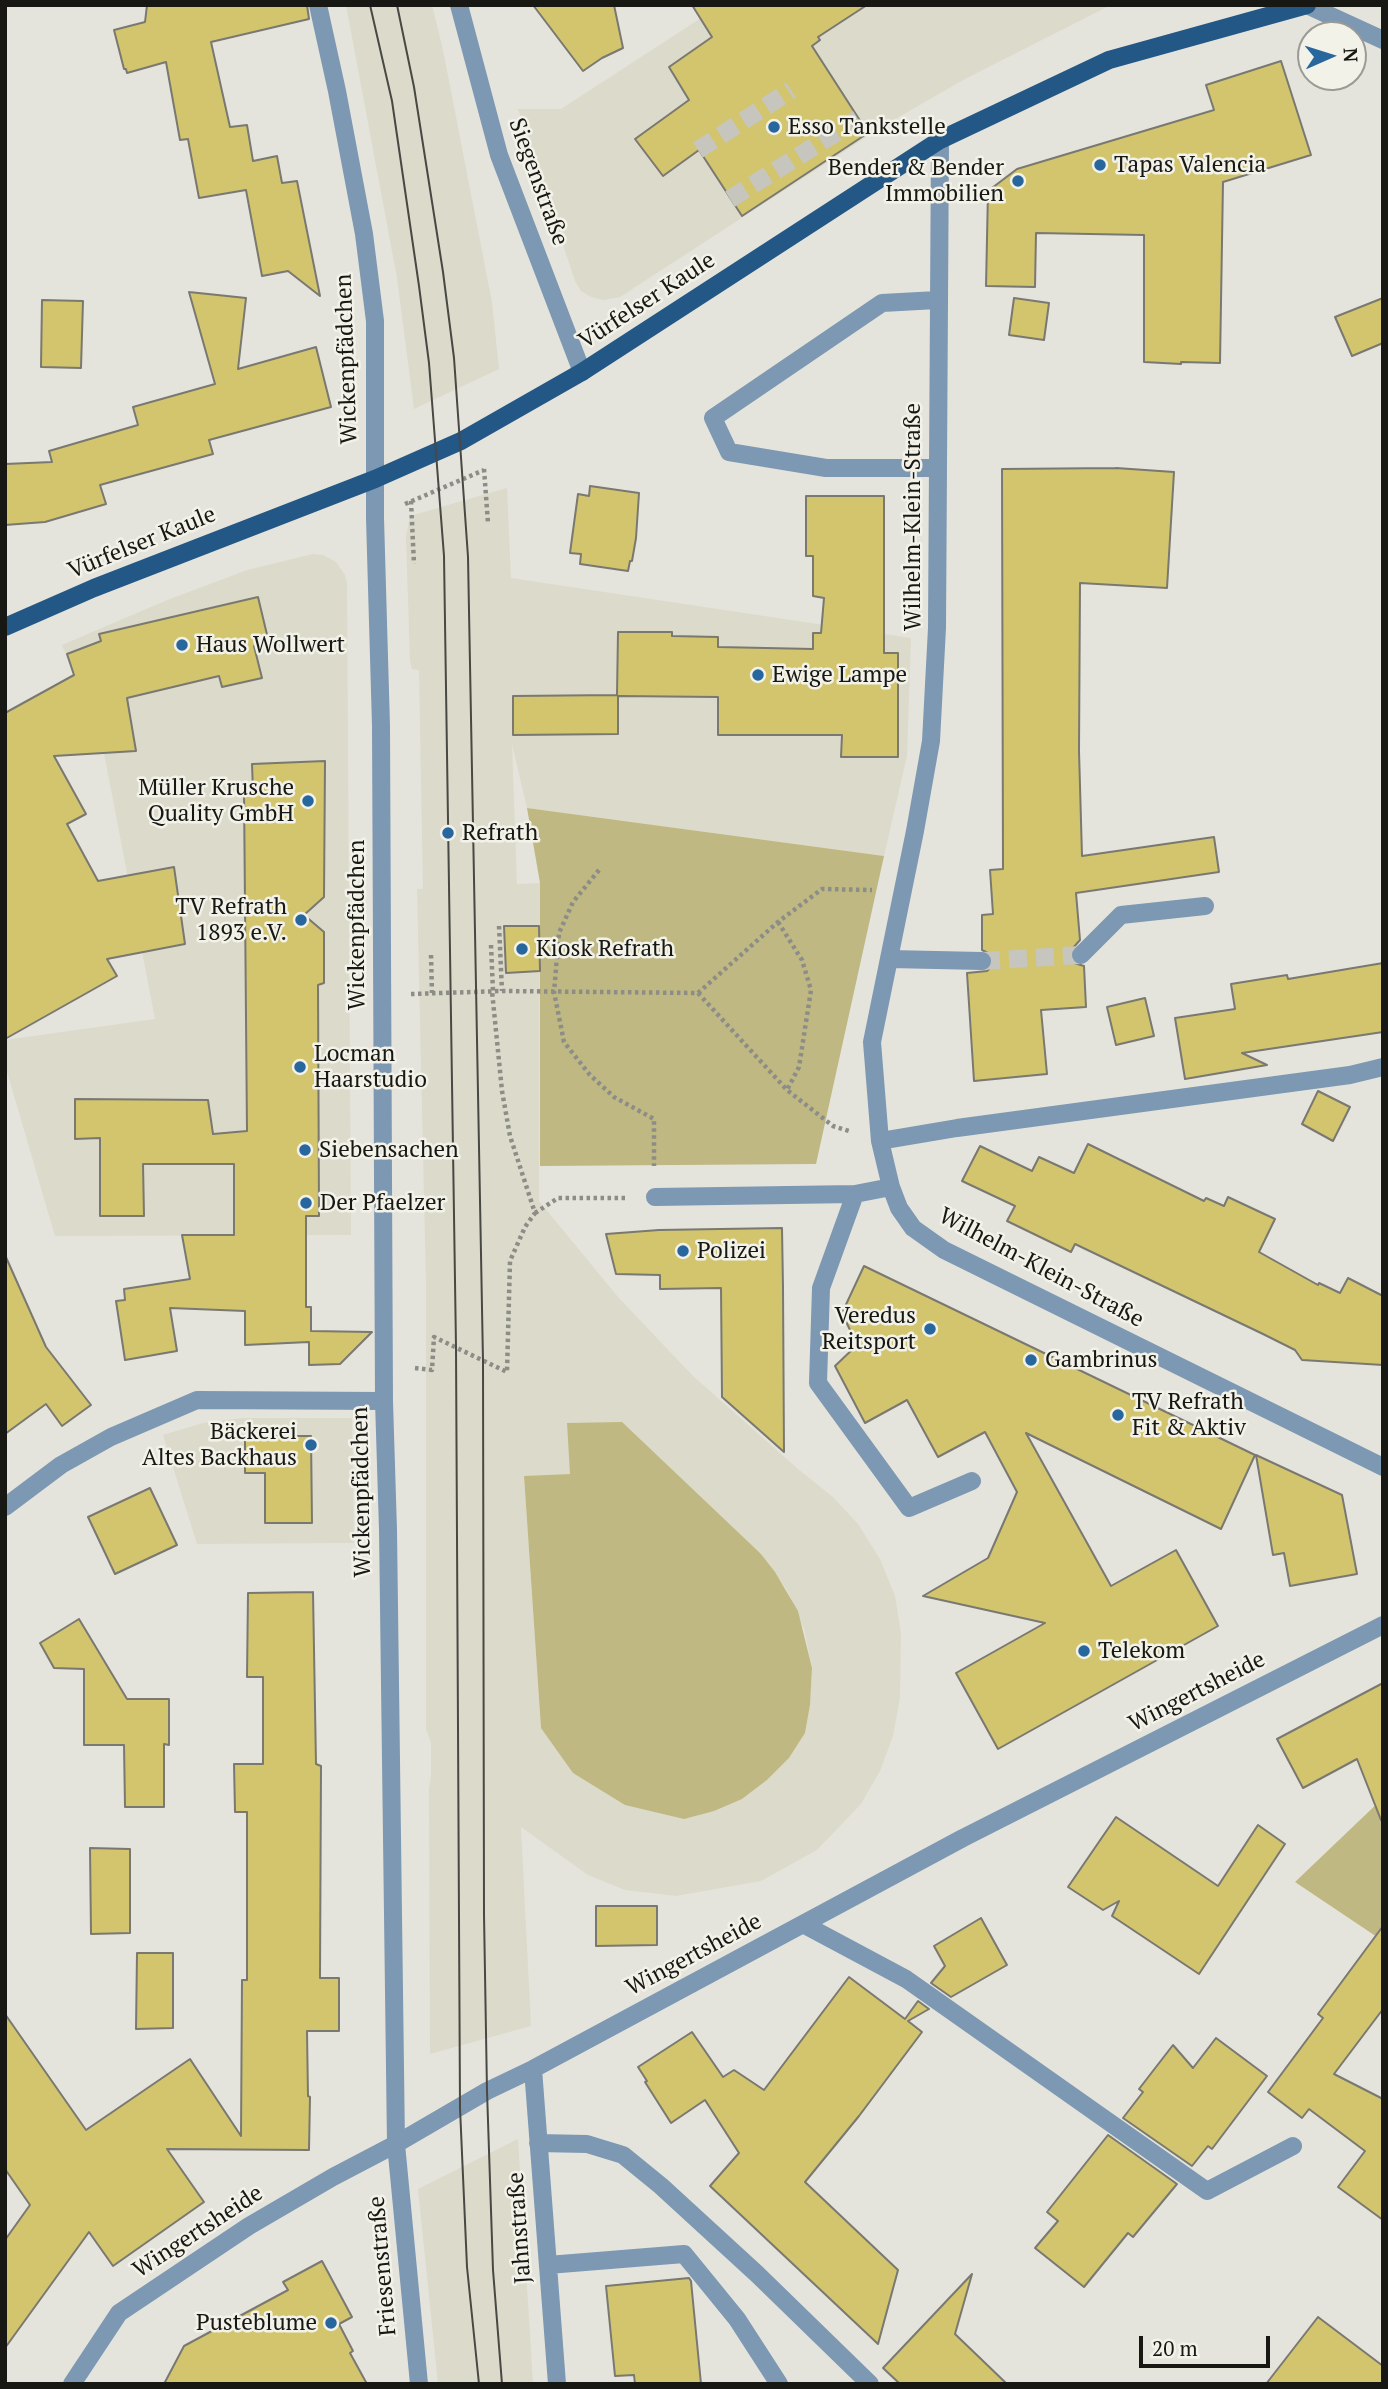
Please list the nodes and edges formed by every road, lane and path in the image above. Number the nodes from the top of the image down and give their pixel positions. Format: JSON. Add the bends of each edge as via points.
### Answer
{"nodes":[{"id":1,"x":318,"y":5,"type":"edge"},
{"id":2,"x":459,"y":5,"type":"edge"},
{"id":3,"x":1307,"y":5,"type":"edge"},
{"id":4,"x":1383,"y":40,"type":"edge"},
{"id":5,"x":940,"y":140,"type":"junction"},
{"id":6,"x":937,"y":300,"type":"junction"},
{"id":7,"x":582,"y":372,"type":"junction"},
{"id":8,"x":481,"y":430,"type":"junction"},
{"id":9,"x":938,"y":468,"type":"junction"},
{"id":10,"x":484,"y":470,"type":"junction"},
{"id":11,"x":375,"y":479,"type":"junction"},
{"id":12,"x":411,"y":501,"type":"junction"},
{"id":13,"x":376,"y":517,"type":"junction"},
{"id":14,"x":488,"y":523,"type":"dead end"},
{"id":15,"x":414,"y":564,"type":"dead end"},
{"id":16,"x":5,"y":627,"type":"edge"},
{"id":17,"x":599,"y":870,"type":"dead end"},
{"id":18,"x":903,"y":891,"type":"junction"},
{"id":19,"x":1205,"y":906,"type":"dead end"},
{"id":20,"x":778,"y":922,"type":"junction"},
{"id":21,"x":499,"y":926,"type":"dead end"},
{"id":22,"x":491,"y":945,"type":"dead end"},
{"id":23,"x":431,"y":955,"type":"dead end"},
{"id":24,"x":1082,"y":955,"type":"tunnel mouth"},
{"id":25,"x":890,"y":959,"type":"junction"},
{"id":26,"x":982,"y":961,"type":"tunnel mouth"},
{"id":27,"x":493,"y":991,"type":"junction"},
{"id":28,"x":502,"y":991,"type":"junction"},
{"id":29,"x":554,"y":992,"type":"junction"},
{"id":30,"x":432,"y":993,"type":"junction"},
{"id":31,"x":698,"y":993,"type":"junction"},
{"id":32,"x":382,"y":995,"type":"junction"},
{"id":33,"x":1383,"y":1067,"type":"edge"},
{"id":34,"x":787,"y":1090,"type":"junction"},
{"id":35,"x":880,"y":1140,"type":"junction"},
{"id":36,"x":891,"y":1187,"type":"junction"},
{"id":37,"x":855,"y":1194,"type":"junction"},
{"id":38,"x":654,"y":1197,"type":"junction"},
{"id":39,"x":536,"y":1213,"type":"junction"},
{"id":40,"x":425,"y":1369,"type":"dead end"},
{"id":41,"x":384,"y":1401,"type":"junction"},
{"id":42,"x":1383,"y":1467,"type":"edge"},
{"id":43,"x":972,"y":1481,"type":"dead end"},
{"id":44,"x":5,"y":1507,"type":"edge"},
{"id":45,"x":1383,"y":1625,"type":"edge"},
{"id":46,"x":803,"y":1924,"type":"junction"},
{"id":47,"x":533,"y":2069,"type":"junction"},
{"id":48,"x":538,"y":2143,"type":"junction"},
{"id":49,"x":396,"y":2144,"type":"junction"},
{"id":50,"x":1293,"y":2146,"type":"dead end"},
{"id":51,"x":548,"y":2265,"type":"junction"},
{"id":52,"x":72,"y":2384,"type":"edge"},
{"id":53,"x":419,"y":2384,"type":"edge"},
{"id":54,"x":557,"y":2384,"type":"edge"},
{"id":55,"x":779,"y":2384,"type":"edge"},
{"id":56,"x":870,"y":2384,"type":"edge"}],
"edges":[{"from":1,"to":11,"type":"street","name":"Wickenpfädchen","via":[[366,246],[375,321]]},
{"from":2,"to":7,"type":"street","name":"Siegenstraße","via":[[499,155]]},
{"from":3,"to":4,"type":"street"},
{"from":3,"to":5,"type":"main road","name":"Vürfelser Kaule","via":[[1109,60]]},
{"from":5,"to":6,"type":"street","name":"Wilhelm-Klein-Straße"},
{"from":5,"to":7,"type":"main road","name":"Vürfelser Kaule"},
{"from":6,"to":9,"type":"street","name":"Wilhelm-Klein-Straße"},
{"from":6,"to":9,"type":"street","via":[[882,303],[713,418],[729,452],[825,468]]},
{"from":7,"to":8,"type":"main road","name":"Vürfelser Kaule"},
{"from":8,"to":10,"type":"path"},
{"from":8,"to":11,"type":"main road","name":"Vürfelser Kaule"},
{"from":9,"to":18,"type":"street","name":"Wilhelm-Klein-Straße","via":[[931,741]]},
{"from":10,"to":12,"type":"path"},
{"from":10,"to":14,"type":"path"},
{"from":11,"to":13,"type":"street","name":"Wickenpfädchen"},
{"from":11,"to":16,"type":"main road","name":"Vürfelser Kaule"},
{"from":12,"to":13,"type":"path"},
{"from":12,"to":15,"type":"path"},
{"from":13,"to":32,"type":"street","name":"Wickenpfädchen"},
{"from":17,"to":29,"type":"path","via":[[573,902],[559,933]]},
{"from":18,"to":20,"type":"path","via":[[822,889]]},
{"from":18,"to":25,"type":"street","name":"Wilhelm-Klein-Straße"},
{"from":19,"to":24,"type":"street","via":[[1121,915]]},
{"from":20,"to":31,"type":"path"},
{"from":20,"to":34,"type":"path","via":[[802,960],[811,990],[799,1067]]},
{"from":21,"to":28,"type":"path"},
{"from":22,"to":27,"type":"path"},
{"from":23,"to":30,"type":"path"},
{"from":25,"to":26,"type":"street"},
{"from":25,"to":35,"type":"street","name":"Wilhelm-Klein-Straße","via":[[872,1042]]},
{"from":27,"to":28,"type":"path"},
{"from":27,"to":30,"type":"path"},
{"from":27,"to":39,"type":"path","via":[[510,1136]]},
{"from":28,"to":29,"type":"path"},
{"from":29,"to":31,"type":"path"},
{"from":29,"to":38,"type":"path","via":[[564,1042],[614,1097],[654,1119]]},
{"from":30,"to":32,"type":"path"},
{"from":31,"to":34,"type":"path"},
{"from":32,"to":41,"type":"street","name":"Wickenpfädchen"},
{"from":33,"to":35,"type":"street"},
{"from":34,"to":35,"type":"path","via":[[833,1126]]},
{"from":35,"to":36,"type":"street","name":"Wilhelm-Klein-Straße"},
{"from":36,"to":37,"type":"street"},
{"from":36,"to":42,"type":"street","name":"Wilhelm-Klein-Straße","via":[[898,1208],[913,1228],[944,1250]]},
{"from":37,"to":38,"type":"street"},
{"from":37,"to":43,"type":"street","via":[[821,1288],[818,1383],[909,1508]]},
{"from":38,"to":39,"type":"path","via":[[558,1198]]},
{"from":39,"to":40,"type":"path","via":[[510,1261],[508,1372],[434,1337],[432,1370]]},
{"from":41,"to":44,"type":"street","via":[[197,1400],[61,1465]]},
{"from":41,"to":49,"type":"street","name":"Wickenpfädchen"},
{"from":45,"to":46,"type":"street","name":"Wingertsheide"},
{"from":46,"to":47,"type":"street","name":"Wingertsheide"},
{"from":46,"to":50,"type":"street","via":[[906,1979],[1207,2191]]},
{"from":47,"to":48,"type":"street","name":"Jahnstraße"},
{"from":47,"to":49,"type":"street","name":"Wingertsheide"},
{"from":48,"to":51,"type":"street","name":"Jahnstraße"},
{"from":48,"to":56,"type":"street","via":[[587,2144],[623,2155],[757,2274]]},
{"from":49,"to":52,"type":"street","name":"Wingertsheide","via":[[249,2226],[119,2313]]},
{"from":49,"to":53,"type":"street","name":"Friesenstraße"},
{"from":51,"to":54,"type":"street","name":"Jahnstraße"},
{"from":51,"to":55,"type":"street","via":[[684,2254],[737,2319]]}]}
